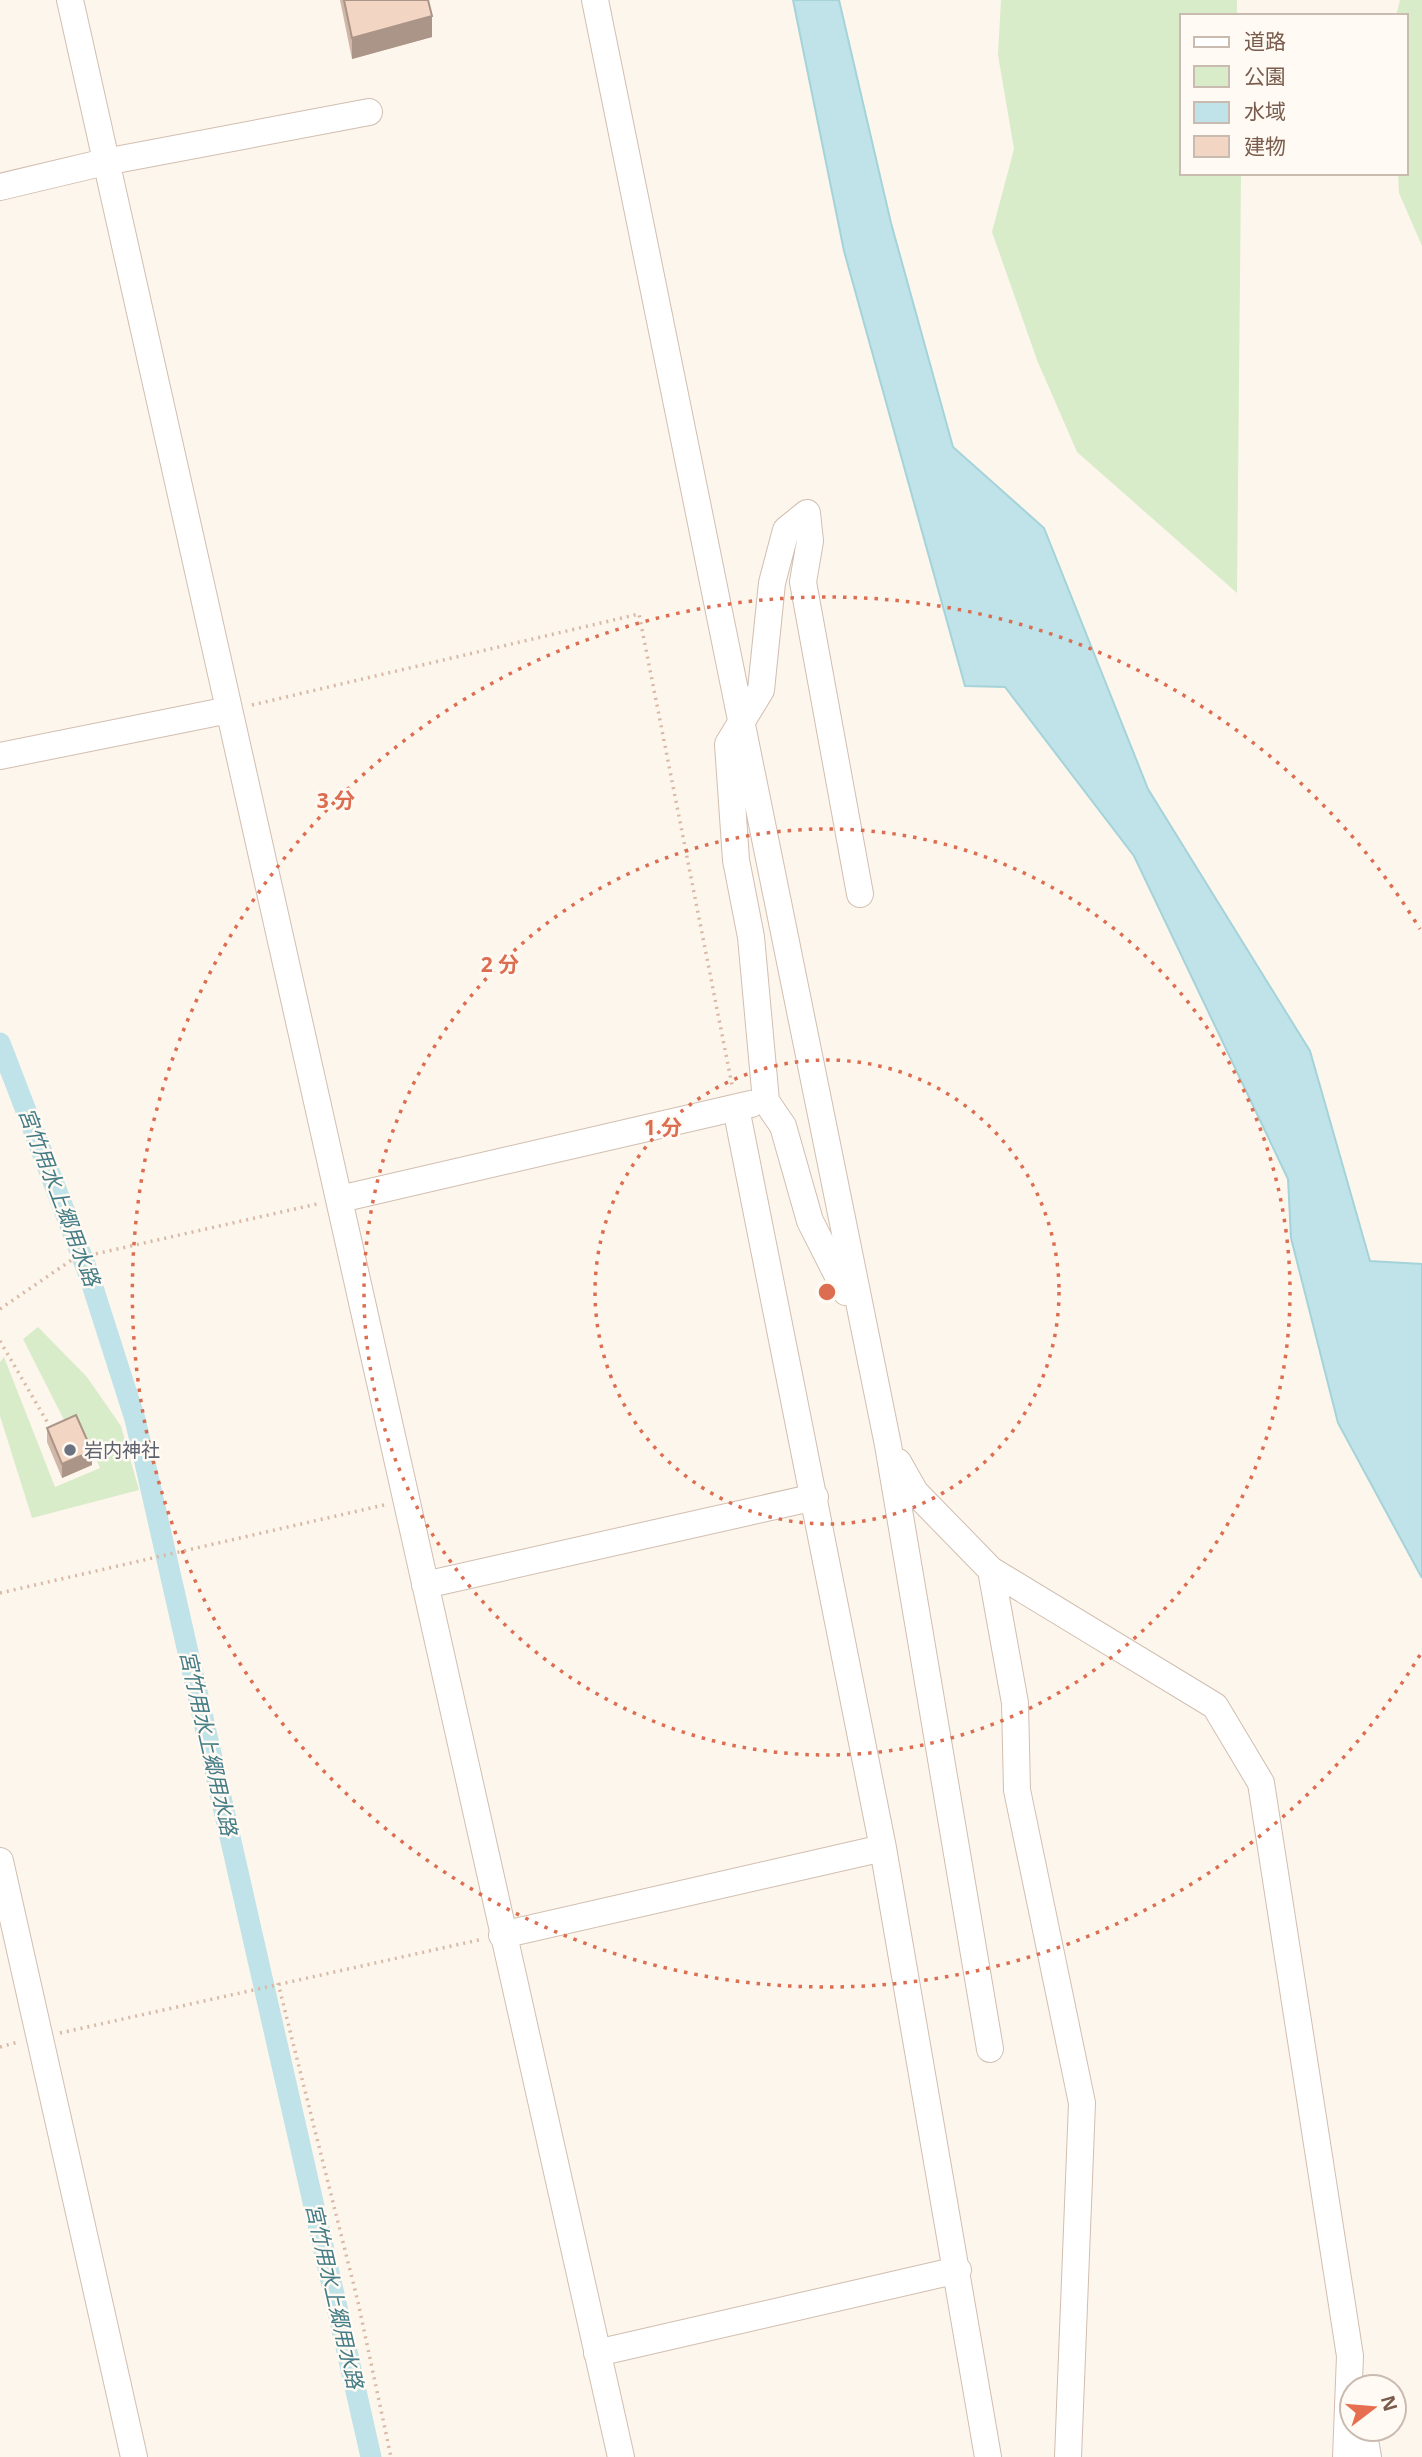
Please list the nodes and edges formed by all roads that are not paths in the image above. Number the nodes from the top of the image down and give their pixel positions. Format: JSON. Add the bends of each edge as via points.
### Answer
{"nodes":[{"id":1,"x":70,"y":0,"type":"edge"},
{"id":2,"x":595,"y":0,"type":"edge"},
{"id":3,"x":369,"y":112,"type":"dead end"},
{"id":4,"x":105,"y":162,"type":"junction"},
{"id":5,"x":0,"y":187,"type":"edge"},
{"id":6,"x":229,"y":710,"type":"junction"},
{"id":7,"x":742,"y":722,"type":"junction"},
{"id":8,"x":0,"y":756,"type":"edge"},
{"id":9,"x":860,"y":894,"type":"dead end"},
{"id":10,"x":766,"y":1101,"type":"junction"},
{"id":11,"x":736,"y":1108,"type":"junction"},
{"id":12,"x":340,"y":1199,"type":"junction"},
{"id":13,"x":857,"y":1292,"type":"junction"},
{"id":14,"x":888,"y":1445,"type":"junction"},
{"id":15,"x":815,"y":1497,"type":"junction"},
{"id":16,"x":991,"y":1570,"type":"junction"},
{"id":17,"x":425,"y":1585,"type":"junction"},
{"id":18,"x":883,"y":1848,"type":"junction"},
{"id":19,"x":0,"y":1861,"type":"edge"},
{"id":20,"x":502,"y":1935,"type":"junction"},
{"id":21,"x":990,"y":2049,"type":"dead end"},
{"id":22,"x":958,"y":2270,"type":"junction"},
{"id":23,"x":597,"y":2353,"type":"junction"},
{"id":24,"x":1350,"y":2356,"type":"junction"},
{"id":25,"x":1353,"y":2373,"type":"edge"},
{"id":26,"x":134,"y":2457,"type":"edge"},
{"id":27,"x":621,"y":2457,"type":"edge"},
{"id":28,"x":988,"y":2457,"type":"edge"},
{"id":29,"x":1068,"y":2457,"type":"edge"},
{"id":30,"x":1346,"y":2457,"type":"edge"}],
"edges":[{"from":1,"to":4,"type":"street"},
{"from":2,"to":7,"type":"street"},
{"from":3,"to":4,"type":"street"},
{"from":4,"to":5,"type":"street"},
{"from":4,"to":6,"type":"street"},
{"from":6,"to":8,"type":"street"},
{"from":6,"to":12,"type":"street"},
{"from":7,"to":9,"type":"street","via":[[761,690],[772,583],[786,530],[807,513],[810,541],[803,582]]},
{"from":7,"to":10,"type":"street","via":[[728,744],[736,860],[751,937]]},
{"from":7,"to":13,"type":"street"},
{"from":10,"to":11,"type":"street"},
{"from":10,"to":13,"type":"street","via":[[782,1126],[810,1221],[846,1292]]},
{"from":11,"to":12,"type":"street"},
{"from":11,"to":15,"type":"street"},
{"from":12,"to":17,"type":"street"},
{"from":13,"to":14,"type":"street"},
{"from":14,"to":16,"type":"street","via":[[915,1492]]},
{"from":14,"to":21,"type":"street"},
{"from":15,"to":17,"type":"street"},
{"from":15,"to":18,"type":"street"},
{"from":16,"to":24,"type":"street","via":[[1215,1706],[1261,1783]]},
{"from":16,"to":29,"type":"street","via":[[1015,1703],[1017,1790],[1082,2102]]},
{"from":17,"to":20,"type":"street"},
{"from":18,"to":20,"type":"street"},
{"from":18,"to":22,"type":"street"},
{"from":19,"to":26,"type":"street"},
{"from":20,"to":23,"type":"street"},
{"from":22,"to":23,"type":"street"},
{"from":22,"to":28,"type":"street"},
{"from":23,"to":27,"type":"street"},
{"from":24,"to":25,"type":"street"},
{"from":24,"to":30,"type":"street"}]}
